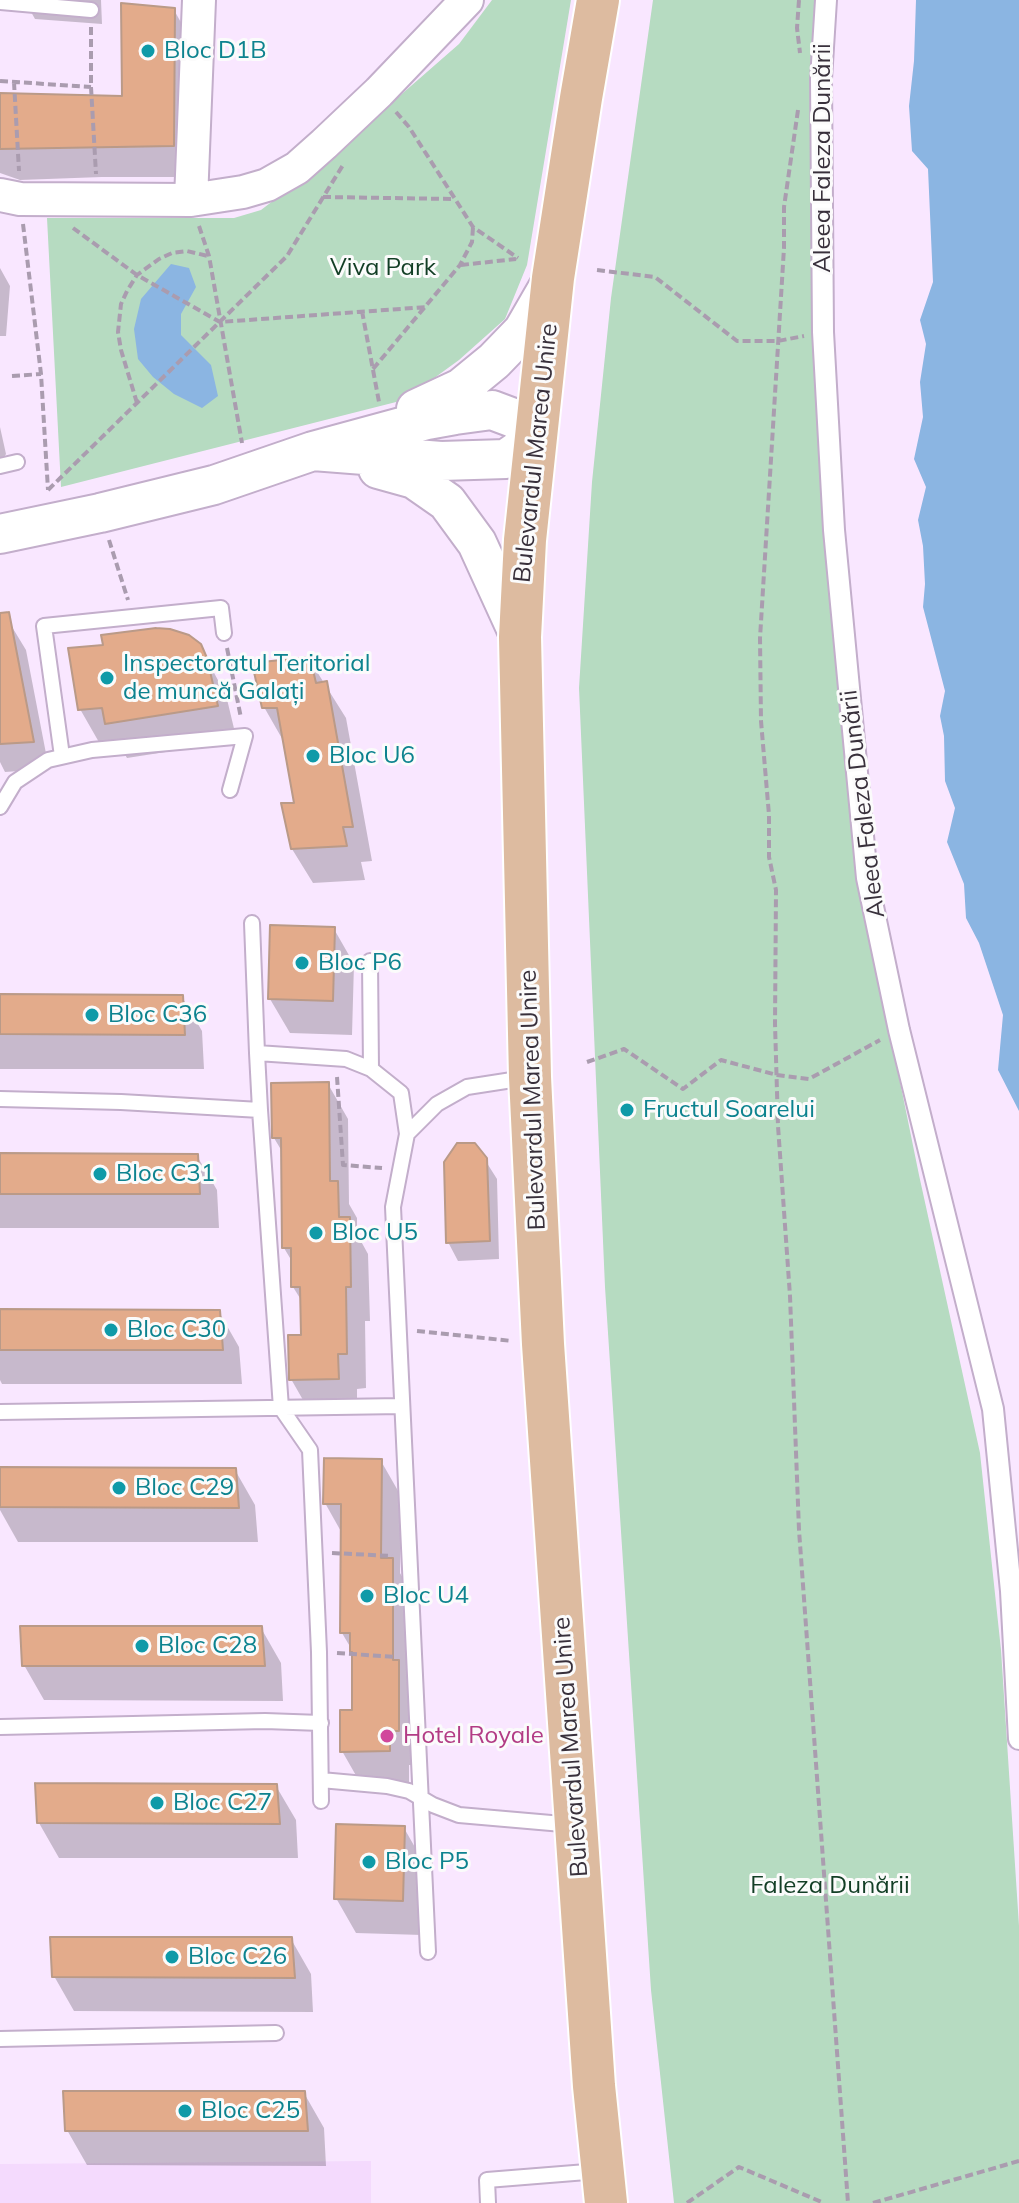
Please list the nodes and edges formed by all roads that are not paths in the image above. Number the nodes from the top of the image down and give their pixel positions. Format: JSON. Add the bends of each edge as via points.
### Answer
{"nodes":[{"id":1,"x":199,"y":0,"type":"edge"},
{"id":2,"x":467,"y":0,"type":"edge"},
{"id":3,"x":598,"y":0,"type":"edge"},
{"id":4,"x":826,"y":0,"type":"edge"},
{"id":5,"x":0,"y":2,"type":"edge"},
{"id":6,"x":91,"y":10,"type":"road end"},
{"id":7,"x":18,"y":198,"type":"edge"},
{"id":8,"x":191,"y":200,"type":"junction"},
{"id":9,"x":553,"y":278,"type":"junction"},
{"id":10,"x":535,"y":439,"type":"junction"},
{"id":11,"x":313,"y":451,"type":"junction"},
{"id":12,"x":17,"y":462,"type":"dead end"},
{"id":13,"x":0,"y":466,"type":"edge"},
{"id":14,"x":1,"y":528,"type":"edge"},
{"id":15,"x":224,"y":633,"type":"road end"},
{"id":16,"x":520,"y":637,"type":"junction"},
{"id":17,"x":62,"y":756,"type":"junction"},
{"id":18,"x":230,"y":790,"type":"dead end"},
{"id":19,"x":0,"y":807,"type":"edge"},
{"id":20,"x":252,"y":923,"type":"dead end"},
{"id":21,"x":370,"y":961,"type":"dead end"},
{"id":22,"x":257,"y":1053,"type":"junction"},
{"id":23,"x":371,"y":1069,"type":"junction"},
{"id":24,"x":530,"y":1077,"type":"junction"},
{"id":25,"x":0,"y":1099,"type":"edge"},
{"id":26,"x":260,"y":1110,"type":"junction"},
{"id":27,"x":407,"y":1134,"type":"junction"},
{"id":28,"x":402,"y":1406,"type":"junction"},
{"id":29,"x":281,"y":1408,"type":"junction"},
{"id":30,"x":0,"y":1412,"type":"edge"},
{"id":31,"x":321,"y":1723,"type":"junction"},
{"id":32,"x":0,"y":1727,"type":"edge"},
{"id":33,"x":1019,"y":1739,"type":"edge"},
{"id":34,"x":321,"y":1780,"type":"junction"},
{"id":35,"x":420,"y":1798,"type":"junction"},
{"id":36,"x":321,"y":1801,"type":"dead end"},
{"id":37,"x":576,"y":1825,"type":"junction"},
{"id":38,"x":428,"y":1952,"type":"dead end"},
{"id":39,"x":276,"y":2033,"type":"dead end"},
{"id":40,"x":0,"y":2039,"type":"edge"},
{"id":41,"x":604,"y":2187,"type":"edge"},
{"id":42,"x":488,"y":2203,"type":"edge"}],
"edges":[{"from":1,"to":8,"type":"street"},
{"from":2,"to":8,"type":"street","via":[[297,168],[255,189]]},
{"from":3,"to":9,"type":"main road","name":"Bulevardul Marea Unire"},
{"from":4,"to":33,"type":"street","name":"Aleea Faleza Dunării","via":[[821,79],[823,332],[834,530],[867,878],[993,1409]]},
{"from":5,"to":6,"type":"lane"},
{"from":7,"to":8,"type":"street"},
{"from":9,"to":10,"type":"main road","name":"Bulevardul Marea Unire"},
{"from":9,"to":11,"type":"main road","via":[[523,331],[461,388]]},
{"from":10,"to":11,"type":"main road","via":[[516,419],[492,410],[427,420]]},
{"from":10,"to":16,"type":"main road","name":"Bulevardul Marea Unire"},
{"from":11,"to":14,"type":"main road","via":[[214,485],[100,513]]},
{"from":11,"to":16,"type":"main road","via":[[414,479],[447,502],[477,543]]},
{"from":12,"to":13,"type":"lane"},
{"from":15,"to":17,"type":"lane","via":[[221,608],[44,626]]},
{"from":16,"to":24,"type":"main road","name":"Bulevardul Marea Unire"},
{"from":17,"to":18,"type":"lane","via":[[245,736]]},
{"from":17,"to":19,"type":"lane","via":[[15,782]]},
{"from":20,"to":22,"type":"lane"},
{"from":21,"to":23,"type":"lane"},
{"from":22,"to":23,"type":"lane","via":[[346,1059]]},
{"from":22,"to":26,"type":"lane"},
{"from":23,"to":27,"type":"lane","via":[[401,1093]]},
{"from":24,"to":27,"type":"lane","via":[[467,1087],[437,1104]]},
{"from":24,"to":37,"type":"main road","name":"Bulevardul Marea Unire"},
{"from":25,"to":26,"type":"lane"},
{"from":26,"to":29,"type":"lane"},
{"from":27,"to":28,"type":"lane","via":[[393,1207]]},
{"from":28,"to":29,"type":"lane"},
{"from":28,"to":35,"type":"lane"},
{"from":29,"to":30,"type":"lane"},
{"from":29,"to":31,"type":"lane","via":[[310,1450]]},
{"from":31,"to":32,"type":"lane"},
{"from":31,"to":34,"type":"lane"},
{"from":34,"to":35,"type":"lane","via":[[387,1786]]},
{"from":34,"to":36,"type":"lane"},
{"from":35,"to":37,"type":"lane","via":[[459,1815]]},
{"from":35,"to":38,"type":"lane"},
{"from":37,"to":41,"type":"main road","name":"Bulevardul Marea Unire"},
{"from":39,"to":40,"type":"lane"},
{"from":41,"to":42,"type":"lane","via":[[487,2180]]}]}
